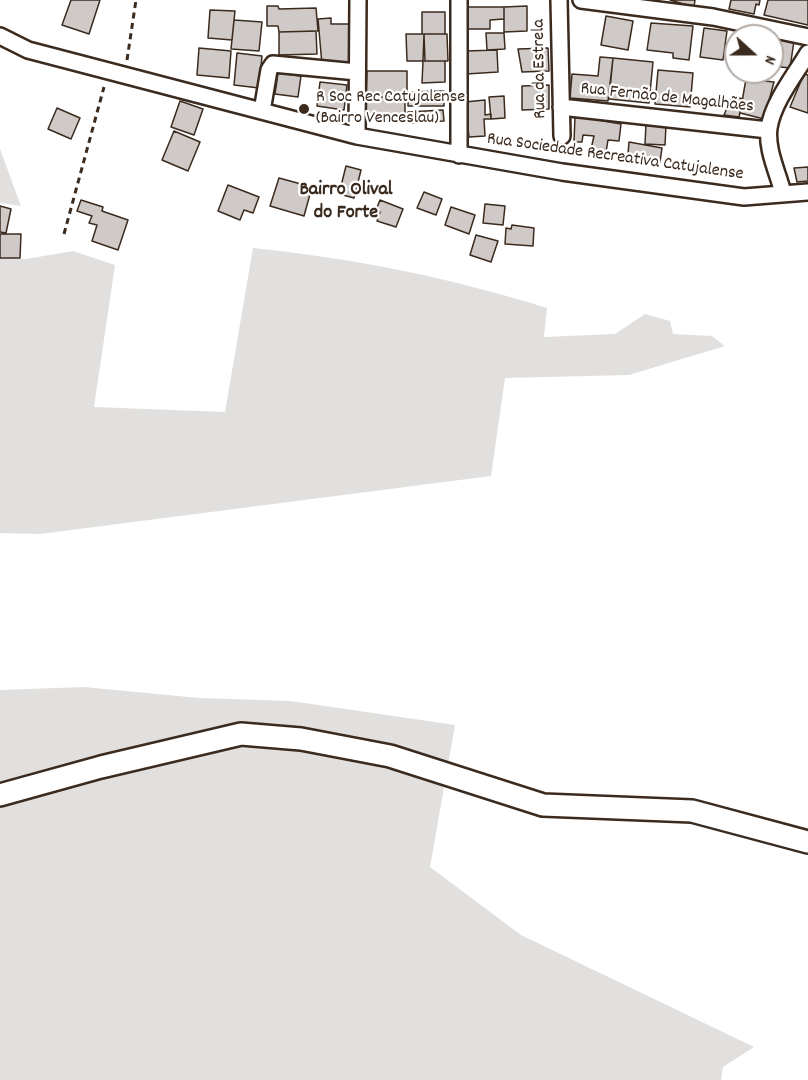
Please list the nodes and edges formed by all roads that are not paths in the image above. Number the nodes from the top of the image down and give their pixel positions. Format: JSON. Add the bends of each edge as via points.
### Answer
{"nodes":[{"id":1,"x":358,"y":0,"type":"edge"},
{"id":2,"x":459,"y":0,"type":"edge"},
{"id":3,"x":559,"y":0,"type":"edge"},
{"id":4,"x":581,"y":0,"type":"edge"},
{"id":5,"x":0,"y":36,"type":"edge"},
{"id":6,"x":808,"y":37,"type":"edge"},
{"id":7,"x":808,"y":53,"type":"edge"},
{"id":8,"x":357,"y":72,"type":"junction"},
{"id":9,"x":561,"y":107,"type":"junction"},
{"id":10,"x":262,"y":111,"type":"junction"},
{"id":11,"x":768,"y":130,"type":"junction"},
{"id":12,"x":357,"y":136,"type":"junction"},
{"id":13,"x":562,"y":136,"type":"dead end"},
{"id":14,"x":459,"y":155,"type":"junction"},
{"id":15,"x":808,"y":192,"type":"edge"},
{"id":16,"x":783,"y":193,"type":"junction"},
{"id":17,"x":0,"y":795,"type":"edge"},
{"id":18,"x":808,"y":842,"type":"edge"}],
"edges":[{"from":1,"to":8,"type":"street"},
{"from":2,"to":14,"type":"street"},
{"from":3,"to":9,"type":"street","name":"Rua da Estrela"},
{"from":4,"to":6,"type":"street","via":[[713,17]]},
{"from":5,"to":10,"type":"street","name":"Rua Sociedade Recreativa Catujalense","via":[[28,50]]},
{"from":7,"to":11,"type":"street","via":[[772,115]]},
{"from":8,"to":10,"type":"street","via":[[273,64]]},
{"from":8,"to":12,"type":"street"},
{"from":9,"to":11,"type":"street","name":"Rua Fernão de Magalhães"},
{"from":9,"to":13,"type":"street","name":"Rua da Estrela"},
{"from":10,"to":12,"type":"street","name":"Rua Sociedade Recreativa Catujalense"},
{"from":11,"to":16,"type":"street"},
{"from":12,"to":14,"type":"street","name":"Rua Sociedade Recreativa Catujalense"},
{"from":14,"to":16,"type":"street","name":"Rua Sociedade Recreativa Catujalense","via":[[744,197]]},
{"from":15,"to":16,"type":"street","name":"Rua Sociedade Recreativa Catujalense"},
{"from":17,"to":18,"type":"street","via":[[241,734],[301,739],[390,756],[543,805],[692,811]]}]}
